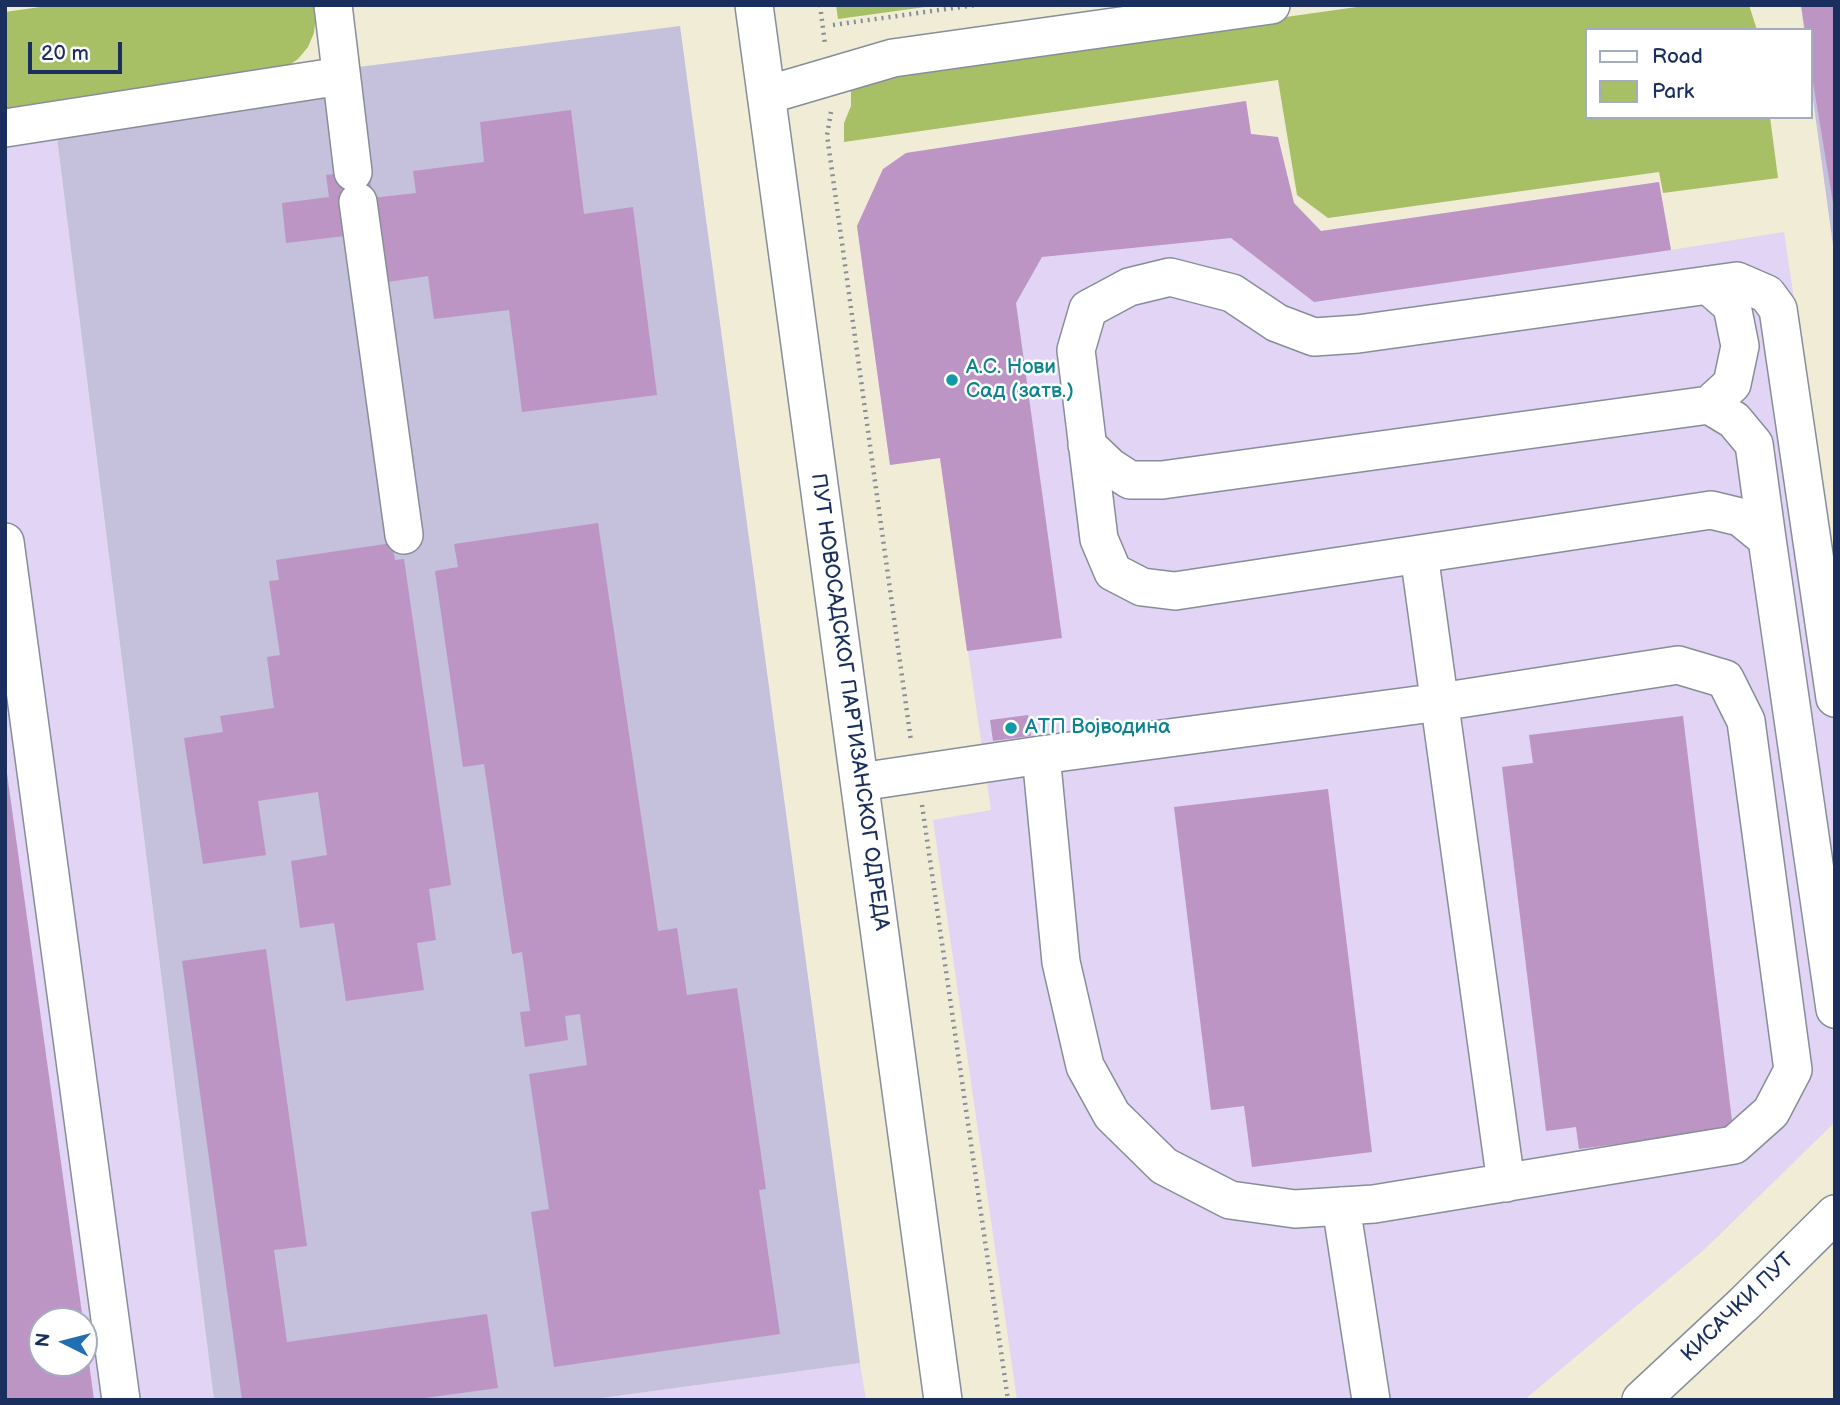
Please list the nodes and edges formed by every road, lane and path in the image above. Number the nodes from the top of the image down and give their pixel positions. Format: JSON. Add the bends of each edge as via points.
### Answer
{"nodes":[{"id":1,"x":333,"y":5,"type":"edge"},
{"id":2,"x":754,"y":5,"type":"edge"},
{"id":3,"x":820,"y":5,"type":"edge"},
{"id":4,"x":975,"y":5,"type":"edge"},
{"id":5,"x":1271,"y":5,"type":"edge"},
{"id":6,"x":832,"y":25,"type":"dead end"},
{"id":7,"x":341,"y":76,"type":"junction"},
{"id":8,"x":830,"y":78,"type":"junction"},
{"id":9,"x":767,"y":95,"type":"junction"},
{"id":10,"x":5,"y":128,"type":"edge"},
{"id":11,"x":1707,"y":285,"type":"junction"},
{"id":12,"x":1721,"y":413,"type":"junction"},
{"id":13,"x":1087,"y":445,"type":"junction"},
{"id":14,"x":1711,"y":510,"type":"junction"},
{"id":15,"x":404,"y":535,"type":"dead end"},
{"id":16,"x":1767,"y":539,"type":"junction"},
{"id":17,"x":5,"y":542,"type":"edge"},
{"id":18,"x":1419,"y":554,"type":"junction"},
{"id":19,"x":1835,"y":698,"type":"edge"},
{"id":20,"x":1440,"y":702,"type":"junction"},
{"id":21,"x":1041,"y":755,"type":"junction"},
{"id":22,"x":916,"y":775,"type":"junction"},
{"id":23,"x":860,"y":782,"type":"junction"},
{"id":24,"x":1835,"y":1009,"type":"edge"},
{"id":25,"x":1506,"y":1183,"type":"junction"},
{"id":26,"x":1341,"y":1206,"type":"junction"},
{"id":27,"x":1835,"y":1214,"type":"edge"},
{"id":28,"x":121,"y":1400,"type":"edge"},
{"id":29,"x":943,"y":1400,"type":"edge"},
{"id":30,"x":1008,"y":1400,"type":"edge"},
{"id":31,"x":1371,"y":1400,"type":"edge"},
{"id":32,"x":1641,"y":1400,"type":"edge"}],
"edges":[{"from":1,"to":7,"type":"street"},
{"from":2,"to":9,"type":"street","name":"ПУТ НОВОСАДСКОГ ПАРТИЗАНСКОГ ОДРЕДА"},
{"from":3,"to":8,"type":"path"},
{"from":4,"to":6,"type":"path"},
{"from":5,"to":8,"type":"street","via":[[893,58]]},
{"from":7,"to":10,"type":"street"},
{"from":7,"to":15,"type":"street"},
{"from":8,"to":9,"type":"street"},
{"from":8,"to":22,"type":"path","via":[[833,101],[827,135]]},
{"from":9,"to":23,"type":"street","name":"ПУТ НОВОСАДСКОГ ПАРТИЗАНСКОГ ОДРЕДА"},
{"from":11,"to":12,"type":"street","via":[[1732,306],[1740,346]]},
{"from":11,"to":13,"type":"street","via":[[1314,337],[1277,323],[1232,293],[1170,277],[1129,287],[1088,309],[1076,350]]},
{"from":11,"to":19,"type":"street","via":[[1737,281],[1767,294],[1778,309]]},
{"from":12,"to":13,"type":"street","via":[[1162,480],[1130,480]]},
{"from":12,"to":14,"type":"street","via":[[1739,466],[1735,488]]},
{"from":12,"to":16,"type":"street","via":[[1754,444]]},
{"from":13,"to":18,"type":"street","via":[[1099,538],[1113,572],[1142,587],[1175,591]]},
{"from":14,"to":16,"type":"street","via":[[1740,517]]},
{"from":14,"to":18,"type":"street"},
{"from":16,"to":24,"type":"street"},
{"from":17,"to":28,"type":"street"},
{"from":18,"to":20,"type":"street"},
{"from":20,"to":21,"type":"street"},
{"from":20,"to":25,"type":"street"},
{"from":20,"to":25,"type":"street","via":[[1678,665],[1725,679],[1746,721],[1793,1070],[1771,1112],[1734,1145]]},
{"from":21,"to":22,"type":"street"},
{"from":21,"to":26,"type":"street","via":[[1061,962],[1085,1066],[1112,1115],[1164,1166],[1230,1200],[1295,1209]]},
{"from":22,"to":23,"type":"street"},
{"from":22,"to":30,"type":"path"},
{"from":23,"to":29,"type":"street","name":"ПУТ НОВОСАДСКОГ ПАРТИЗАНСКОГ ОДРЕДА"},
{"from":25,"to":26,"type":"street"},
{"from":26,"to":31,"type":"street"},
{"from":27,"to":32,"type":"street","name":"КИСАЧКИ ПУТ"}]}
